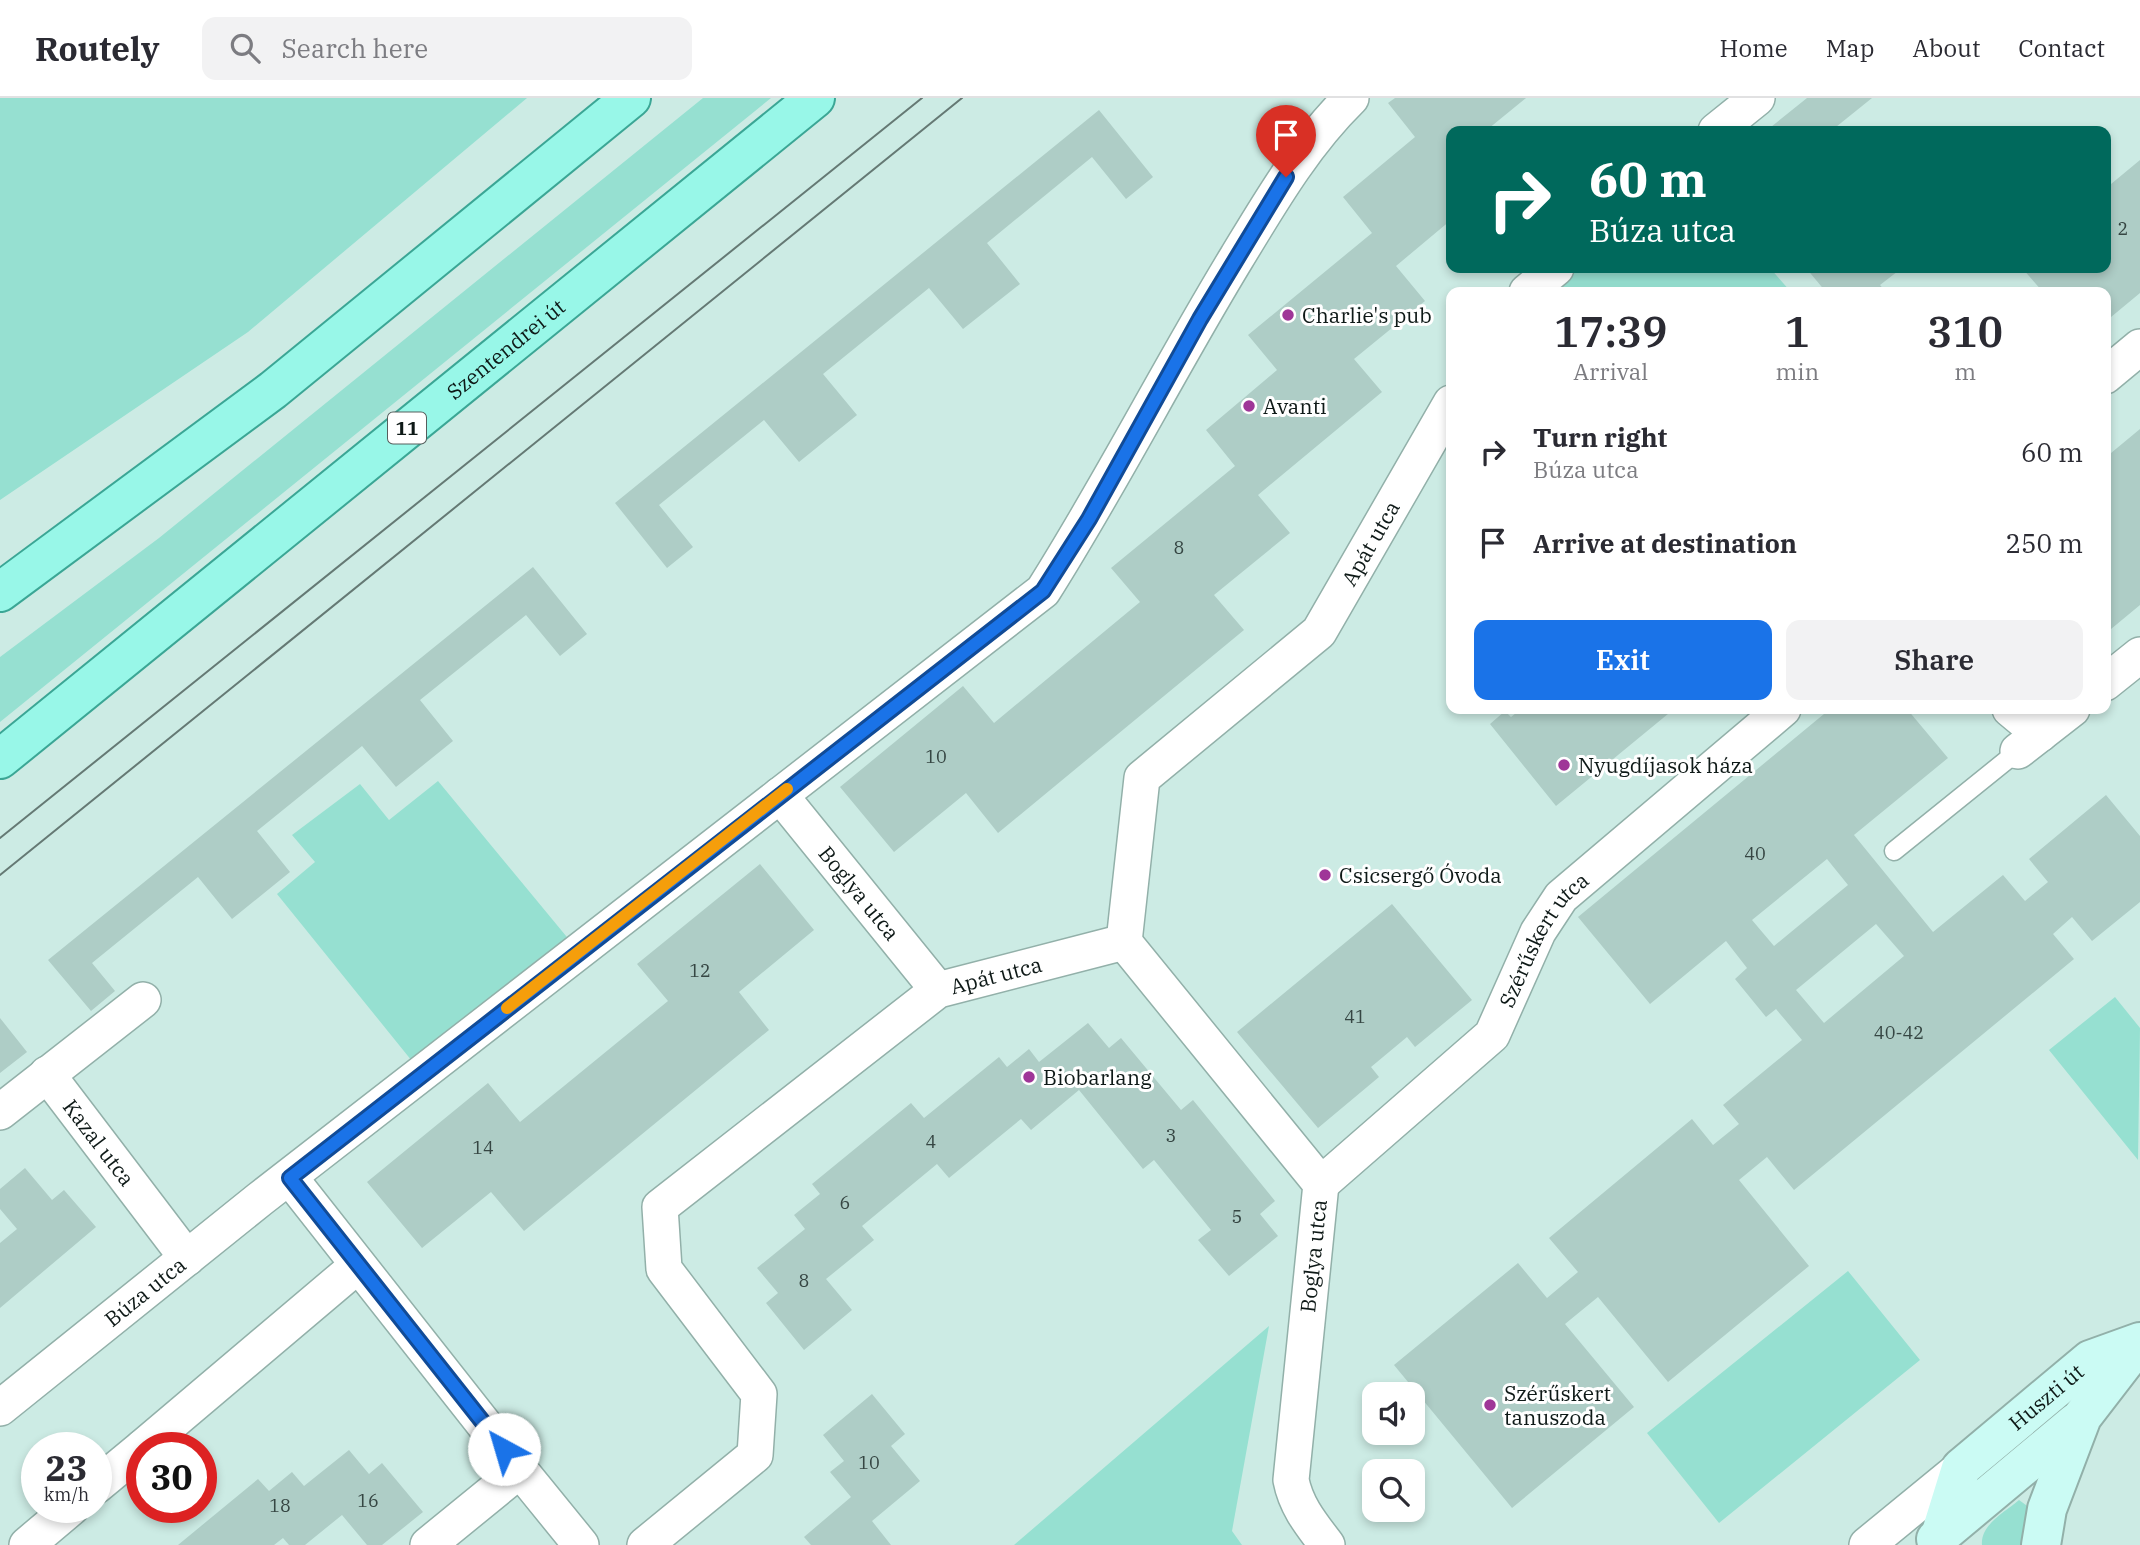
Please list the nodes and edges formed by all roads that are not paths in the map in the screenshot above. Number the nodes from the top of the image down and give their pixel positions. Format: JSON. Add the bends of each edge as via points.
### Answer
{"nodes":[{"id":1,"x":631,"y":98,"type":"edge"},
{"id":2,"x":815,"y":98,"type":"edge"},
{"id":3,"x":1351,"y":98,"type":"edge"},
{"id":4,"x":1757,"y":98,"type":"edge"},
{"id":5,"x":1722,"y":126,"type":"edge"},
{"id":6,"x":1550,"y":273,"type":"edge"},
{"id":7,"x":1535,"y":287,"type":"edge"},
{"id":8,"x":2140,"y":347,"type":"edge"},
{"id":9,"x":2111,"y":371,"type":"edge"},
{"id":10,"x":1446,"y":412,"type":"edge"},
{"id":11,"x":0,"y":592,"type":"edge"},
{"id":12,"x":2140,"y":655,"type":"edge"},
{"id":13,"x":2111,"y":678,"type":"edge"},
{"id":14,"x":1777,"y":714,"type":"edge"},
{"id":15,"x":2013,"y":714,"type":"edge"},
{"id":16,"x":2066,"y":714,"type":"edge"},
{"id":17,"x":2029,"y":743,"type":"junction"},
{"id":18,"x":0,"y":759,"type":"edge"},
{"id":19,"x":780,"y":795,"type":"junction"},
{"id":20,"x":1894,"y":851,"type":"dead end"},
{"id":21,"x":1124,"y":942,"type":"junction"},
{"id":22,"x":938,"y":990,"type":"junction"},
{"id":23,"x":142,"y":1000,"type":"dead end"},
{"id":24,"x":47,"y":1074,"type":"junction"},
{"id":25,"x":0,"y":1112,"type":"edge"},
{"id":26,"x":290,"y":1178,"type":"junction"},
{"id":27,"x":1321,"y":1184,"type":"junction"},
{"id":28,"x":187,"y":1258,"type":"junction"},
{"id":29,"x":357,"y":1266,"type":"junction"},
{"id":30,"x":2140,"y":1342,"type":"edge"},
{"id":31,"x":0,"y":1408,"type":"edge"},
{"id":32,"x":2082,"y":1417,"type":"junction"},
{"id":33,"x":161,"y":1432,"type":"edge"},
{"id":34,"x":126,"y":1461,"type":"edge"},
{"id":35,"x":1961,"y":1468,"type":"junction"},
{"id":36,"x":520,"y":1470,"type":"junction"},
{"id":37,"x":112,"y":1473,"type":"edge"},
{"id":38,"x":53,"y":1523,"type":"edge"},
{"id":39,"x":1939,"y":1542,"type":"edge"},
{"id":40,"x":27,"y":1545,"type":"edge"},
{"id":41,"x":428,"y":1545,"type":"edge"},
{"id":42,"x":582,"y":1545,"type":"edge"},
{"id":43,"x":645,"y":1545,"type":"edge"},
{"id":44,"x":1327,"y":1545,"type":"edge"},
{"id":45,"x":1867,"y":1545,"type":"edge"},
{"id":46,"x":1872,"y":1545,"type":"edge"},
{"id":47,"x":2041,"y":1545,"type":"edge"}],
"edges":[{"from":1,"to":11,"type":"main road","via":[[273,390]]},
{"from":2,"to":18,"type":"main road","name":"Szentendrei út","number":"11"},
{"from":3,"to":19,"type":"street","name":"Búza utca","via":[[1286,177],[1043,591]]},
{"from":4,"to":5,"type":"street"},
{"from":6,"to":7,"type":"street"},
{"from":8,"to":9,"type":"street"},
{"from":10,"to":21,"type":"street","name":"Apát utca","via":[[1319,632],[1143,778]]},
{"from":12,"to":13,"type":"street"},
{"from":14,"to":27,"type":"street","name":"Szérűskert utca","via":[[1562,897],[1538,932],[1492,1035]]},
{"from":15,"to":17,"type":"street"},
{"from":16,"to":17,"type":"street"},
{"from":17,"to":20,"type":"lane"},
{"from":19,"to":22,"type":"street","name":"Boglya utca"},
{"from":19,"to":26,"type":"street","name":"Búza utca"},
{"from":21,"to":22,"type":"street","name":"Apát utca"},
{"from":21,"to":27,"type":"street","name":"Boglya utca"},
{"from":22,"to":43,"type":"street","name":"Apát utca","via":[[660,1207],[664,1269],[759,1394],[755,1455]]},
{"from":23,"to":24,"type":"street"},
{"from":24,"to":25,"type":"street"},
{"from":24,"to":28,"type":"street","name":"Kazal utca"},
{"from":26,"to":28,"type":"street","name":"Búza utca"},
{"from":26,"to":29,"type":"street"},
{"from":27,"to":44,"type":"street","name":"Boglya utca","via":[[1291,1480],[1306,1517]]},
{"from":28,"to":31,"type":"street","name":"Búza utca"},
{"from":29,"to":33,"type":"street"},
{"from":29,"to":36,"type":"street"},
{"from":30,"to":32,"type":"street"},
{"from":30,"to":35,"type":"street","name":"Huszti út","via":[[2090,1360]]},
{"from":32,"to":39,"type":"street","name":"Huszti út"},
{"from":32,"to":47,"type":"street","via":[[2047,1509]]},
{"from":34,"to":37,"type":"street"},
{"from":35,"to":39,"type":"street"},
{"from":35,"to":45,"type":"street","name":"Huszti út"},
{"from":36,"to":41,"type":"street"},
{"from":36,"to":42,"type":"street"},
{"from":38,"to":40,"type":"street"},
{"from":39,"to":46,"type":"street","via":[[1910,1536]]}]}
